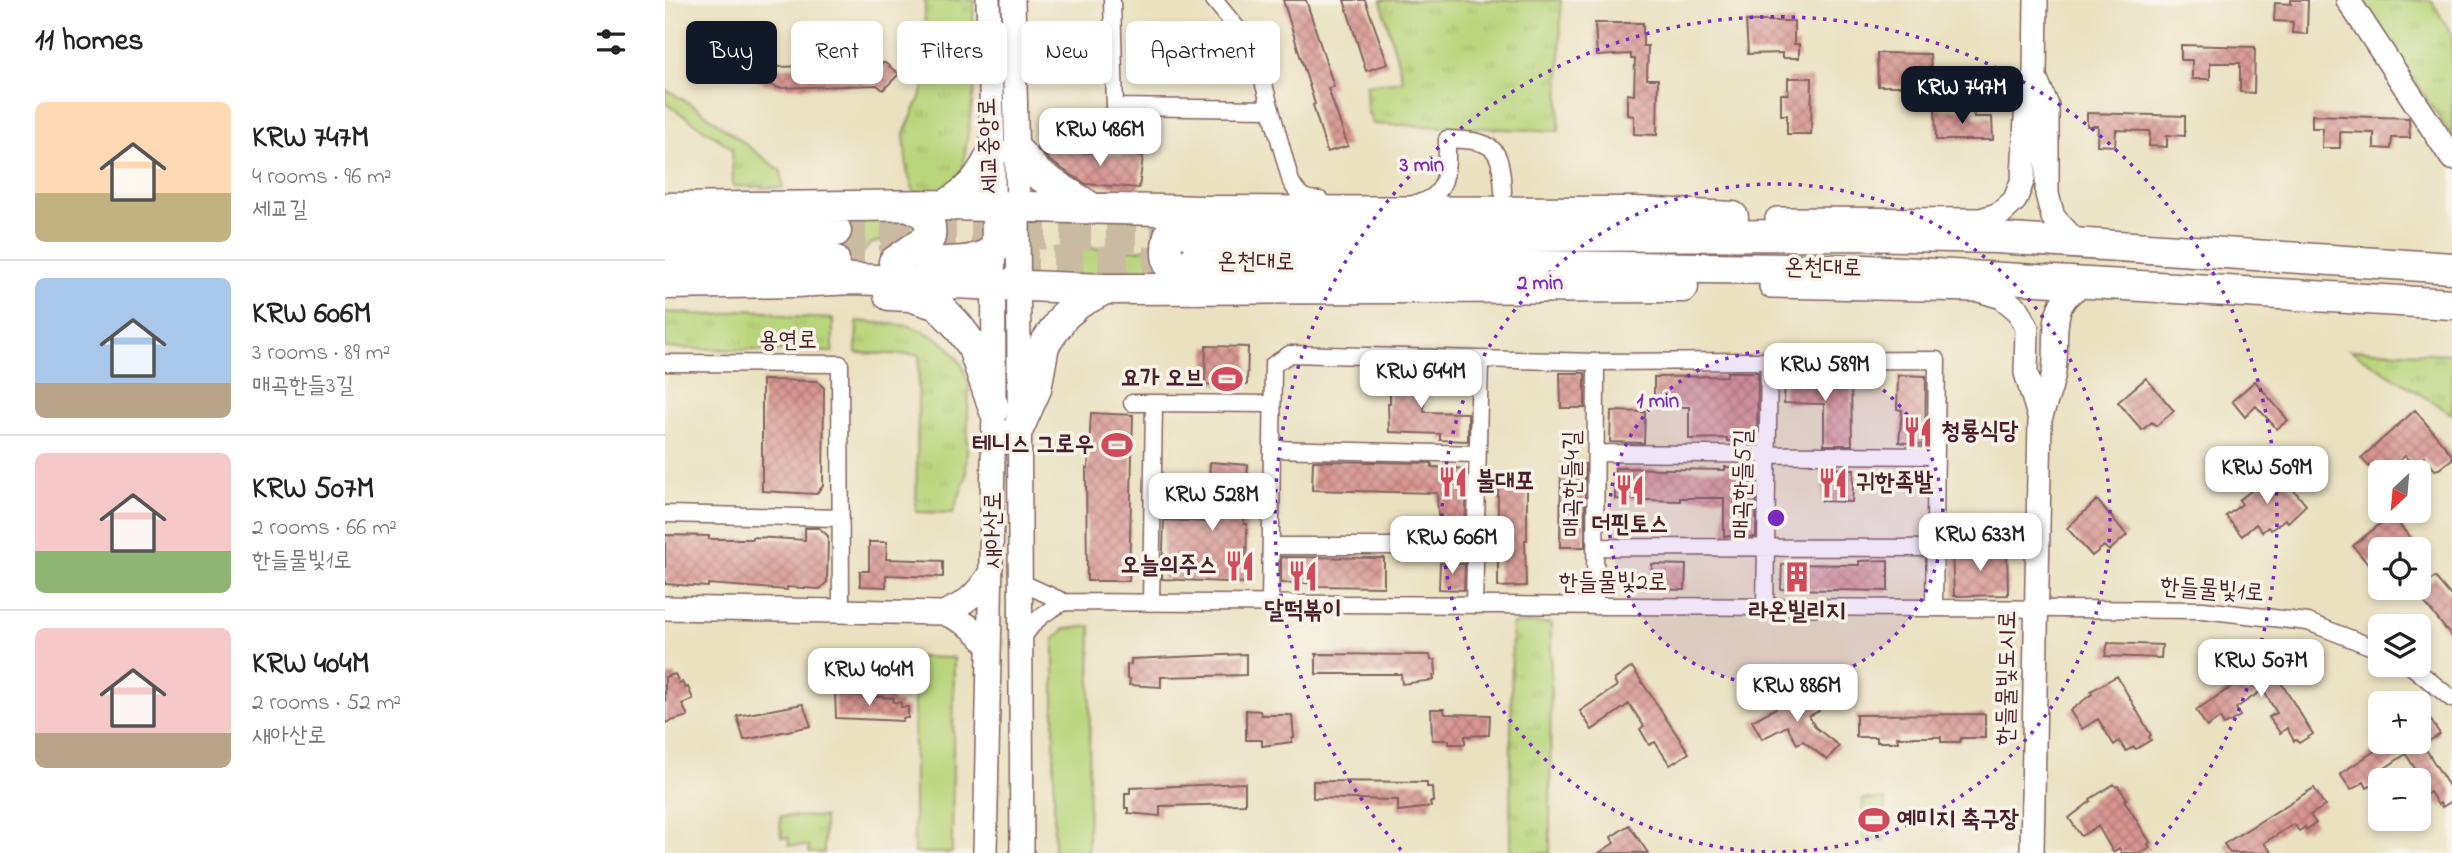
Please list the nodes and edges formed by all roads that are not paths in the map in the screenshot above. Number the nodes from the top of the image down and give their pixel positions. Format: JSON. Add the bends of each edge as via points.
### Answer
{"nodes":[{"id":1,"x":988,"y":0,"type":"edge"},
{"id":2,"x":1013,"y":0,"type":"edge"},
{"id":3,"x":1111,"y":0,"type":"edge"},
{"id":4,"x":1214,"y":0,"type":"edge"},
{"id":5,"x":2036,"y":0,"type":"edge"},
{"id":6,"x":2348,"y":0,"type":"edge"},
{"id":7,"x":2035,"y":76,"type":"junction"},
{"id":8,"x":1271,"y":109,"type":"junction"},
{"id":9,"x":1005,"y":152,"type":"junction"},
{"id":10,"x":2452,"y":158,"type":"edge"},
{"id":11,"x":910,"y":205,"type":"junction"},
{"id":12,"x":946,"y":205,"type":"junction"},
{"id":13,"x":1504,"y":205,"type":"junction"},
{"id":14,"x":1006,"y":206,"type":"junction"},
{"id":15,"x":665,"y":208,"type":"edge"},
{"id":16,"x":1094,"y":209,"type":"junction"},
{"id":17,"x":1777,"y":219,"type":"junction"},
{"id":18,"x":665,"y":230,"type":"edge"},
{"id":19,"x":1861,"y":235,"type":"junction"},
{"id":20,"x":2078,"y":244,"type":"junction"},
{"id":21,"x":1197,"y":250,"type":"junction"},
{"id":22,"x":993,"y":251,"type":"junction"},
{"id":23,"x":840,"y":257,"type":"junction"},
{"id":24,"x":665,"y":259,"type":"edge"},
{"id":25,"x":894,"y":262,"type":"junction"},
{"id":26,"x":2451,"y":267,"type":"edge"},
{"id":27,"x":1866,"y":270,"type":"junction"},
{"id":28,"x":796,"y":282,"type":"junction"},
{"id":29,"x":2089,"y":283,"type":"junction"},
{"id":30,"x":665,"y":284,"type":"edge"},
{"id":31,"x":1006,"y":284,"type":"junction"},
{"id":32,"x":1771,"y":286,"type":"junction"},
{"id":33,"x":1105,"y":289,"type":"junction"},
{"id":34,"x":2452,"y":303,"type":"edge"},
{"id":35,"x":1480,"y":360,"type":"junction"},
{"id":36,"x":1596,"y":362,"type":"junction"},
{"id":37,"x":1769,"y":362,"type":"junction"},
{"id":38,"x":665,"y":363,"type":"edge"},
{"id":39,"x":1132,"y":403,"type":"dead end"},
{"id":40,"x":1154,"y":403,"type":"junction"},
{"id":41,"x":1272,"y":404,"type":"junction"},
{"id":42,"x":994,"y":409,"type":"junction"},
{"id":43,"x":2040,"y":419,"type":"junction"},
{"id":44,"x":1020,"y":427,"type":"junction"},
{"id":45,"x":1272,"y":449,"type":"junction"},
{"id":46,"x":1596,"y":453,"type":"junction"},
{"id":47,"x":1478,"y":454,"type":"junction"},
{"id":48,"x":1767,"y":455,"type":"junction"},
{"id":49,"x":1935,"y":456,"type":"junction"},
{"id":50,"x":665,"y":514,"type":"edge"},
{"id":51,"x":841,"y":518,"type":"junction"},
{"id":52,"x":1271,"y":546,"type":"junction"},
{"id":53,"x":1475,"y":546,"type":"junction"},
{"id":54,"x":1595,"y":547,"type":"junction"},
{"id":55,"x":1766,"y":548,"type":"junction"},
{"id":56,"x":1934,"y":548,"type":"junction"},
{"id":57,"x":990,"y":573,"type":"junction"},
{"id":58,"x":1020,"y":582,"type":"junction"},
{"id":59,"x":1063,"y":602,"type":"junction"},
{"id":60,"x":1151,"y":603,"type":"junction"},
{"id":61,"x":1270,"y":604,"type":"junction"},
{"id":62,"x":1474,"y":605,"type":"junction"},
{"id":63,"x":1595,"y":606,"type":"junction"},
{"id":64,"x":1765,"y":607,"type":"junction"},
{"id":65,"x":665,"y":608,"type":"edge"},
{"id":66,"x":1934,"y":608,"type":"junction"},
{"id":67,"x":2035,"y":609,"type":"junction"},
{"id":68,"x":841,"y":611,"type":"junction"},
{"id":69,"x":943,"y":613,"type":"junction"},
{"id":70,"x":1021,"y":641,"type":"junction"},
{"id":71,"x":2368,"y":645,"type":"edge"},
{"id":72,"x":989,"y":647,"type":"junction"},
{"id":73,"x":2425,"y":677,"type":"edge"},
{"id":74,"x":2452,"y":699,"type":"edge"},
{"id":75,"x":985,"y":853,"type":"edge"},
{"id":76,"x":1021,"y":853,"type":"edge"},
{"id":77,"x":2032,"y":853,"type":"edge"}],
"edges":[{"from":1,"to":9,"type":"street","name":"세교중앙로"},
{"from":2,"to":9,"type":"street","name":"세교중앙로"},
{"from":3,"to":8,"type":"street","via":[[1115,107]]},
{"from":4,"to":8,"type":"street","via":[[1250,44]]},
{"from":5,"to":7,"type":"street"},
{"from":6,"to":10,"type":"street"},
{"from":7,"to":17,"type":"street","via":[[2027,99],[2023,180],[2015,200],[2000,214],[1981,220]]},
{"from":7,"to":20,"type":"street","via":[[2047,106],[2047,194],[2053,217]]},
{"from":8,"to":13,"type":"street","via":[[1291,182],[1299,195],[1309,200],[1419,203],[1435,197],[1444,184],[1447,139],[1479,140],[1491,148],[1502,163]]},
{"from":9,"to":12,"type":"highway","via":[[968,191]]},
{"from":9,"to":14,"type":"street","name":"세교중앙로"},
{"from":9,"to":16,"type":"highway"},
{"from":11,"to":12,"type":"highway"},
{"from":11,"to":15,"type":"highway"},
{"from":11,"to":25,"type":"highway","via":[[927,215],[930,237]]},
{"from":12,"to":14,"type":"highway"},
{"from":13,"to":17,"type":"highway"},
{"from":13,"to":21,"type":"highway"},
{"from":14,"to":16,"type":"highway"},
{"from":14,"to":22,"type":"highway","via":[[1013,224]]},
{"from":14,"to":31,"type":"street","name":"새아산로"},
{"from":16,"to":21,"type":"highway"},
{"from":17,"to":19,"type":"highway"},
{"from":18,"to":23,"type":"highway"},
{"from":19,"to":20,"type":"highway","name":"온천대로"},
{"from":19,"to":21,"type":"highway","name":"온천대로"},
{"from":20,"to":26,"type":"highway","name":"온천대로"},
{"from":21,"to":27,"type":"highway","name":"온천대로"},
{"from":21,"to":32,"type":"highway"},
{"from":21,"to":33,"type":"highway"},
{"from":22,"to":25,"type":"highway","via":[[967,262]]},
{"from":22,"to":31,"type":"street","name":"새아산로"},
{"from":23,"to":24,"type":"highway"},
{"from":23,"to":25,"type":"highway","via":[[870,269]]},
{"from":23,"to":28,"type":"highway"},
{"from":23,"to":31,"type":"highway"},
{"from":27,"to":29,"type":"highway","name":"온천대로"},
{"from":27,"to":32,"type":"highway"},
{"from":28,"to":30,"type":"highway"},
{"from":28,"to":42,"type":"highway","via":[[820,291],[910,296],[938,305],[972,345]]},
{"from":29,"to":34,"type":"highway","name":"온천대로"},
{"from":29,"to":43,"type":"street","via":[[2074,288],[2057,312],[2054,376]]},
{"from":31,"to":33,"type":"highway"},
{"from":31,"to":42,"type":"street","name":"새아산로"},
{"from":31,"to":44,"type":"street","name":"새아산로"},
{"from":32,"to":43,"type":"street","via":[[1979,290],[2002,297],[2019,311],[2027,328],[2026,373]]},
{"from":33,"to":44,"type":"highway","via":[[1064,316],[1044,345],[1036,389]]},
{"from":35,"to":36,"type":"street"},
{"from":35,"to":41,"type":"street","via":[[1290,354],[1273,365]]},
{"from":35,"to":47,"type":"street"},
{"from":36,"to":37,"type":"street"},
{"from":36,"to":46,"type":"street","name":"매곡한들4길"},
{"from":37,"to":48,"type":"street","name":"매곡한들5길"},
{"from":37,"to":49,"type":"street","via":[[1937,360]]},
{"from":38,"to":51,"type":"street","name":"용연로","via":[[840,363]]},
{"from":39,"to":40,"type":"street"},
{"from":40,"to":41,"type":"street"},
{"from":40,"to":60,"type":"street"},
{"from":41,"to":45,"type":"street"},
{"from":42,"to":57,"type":"street","name":"새아산로"},
{"from":43,"to":67,"type":"street","name":"한들물빛도시로"},
{"from":44,"to":58,"type":"street","name":"새아산로"},
{"from":45,"to":47,"type":"street"},
{"from":45,"to":52,"type":"street"},
{"from":46,"to":48,"type":"street"},
{"from":46,"to":54,"type":"street","name":"매곡한들4길"},
{"from":47,"to":53,"type":"street"},
{"from":48,"to":49,"type":"street"},
{"from":48,"to":55,"type":"street","name":"매곡한들5길"},
{"from":49,"to":56,"type":"street"},
{"from":50,"to":51,"type":"street"},
{"from":51,"to":68,"type":"street","name":"용연로"},
{"from":52,"to":53,"type":"street"},
{"from":52,"to":61,"type":"street"},
{"from":53,"to":62,"type":"street"},
{"from":54,"to":55,"type":"street"},
{"from":54,"to":63,"type":"street","name":"매곡한들4길"},
{"from":55,"to":56,"type":"street"},
{"from":55,"to":64,"type":"street","name":"매곡한들5길"},
{"from":56,"to":66,"type":"street"},
{"from":57,"to":69,"type":"street","name":"새아산로","via":[[963,605]]},
{"from":57,"to":72,"type":"street","name":"새아산로"},
{"from":58,"to":59,"type":"street"},
{"from":58,"to":70,"type":"street","name":"새아산로"},
{"from":59,"to":60,"type":"street","name":"한들물빛2로"},
{"from":59,"to":70,"type":"street","via":[[1045,611]]},
{"from":60,"to":61,"type":"street","name":"한들물빛2로"},
{"from":61,"to":62,"type":"street","name":"한들물빛2로"},
{"from":62,"to":63,"type":"street","name":"한들물빛2로"},
{"from":63,"to":64,"type":"street","name":"한들물빛2로"},
{"from":64,"to":66,"type":"street","name":"한들물빛2로"},
{"from":65,"to":68,"type":"street"},
{"from":66,"to":67,"type":"street","name":"한들물빛2로"},
{"from":67,"to":71,"type":"street","name":"한들물빛1로","via":[[2188,609],[2295,620]]},
{"from":67,"to":77,"type":"street","name":"한들물빛도시로"},
{"from":68,"to":69,"type":"street"},
{"from":69,"to":72,"type":"street","via":[[978,631]]},
{"from":70,"to":76,"type":"street","name":"새아산로"},
{"from":72,"to":75,"type":"street","name":"새아산로"},
{"from":73,"to":74,"type":"street"}]}
